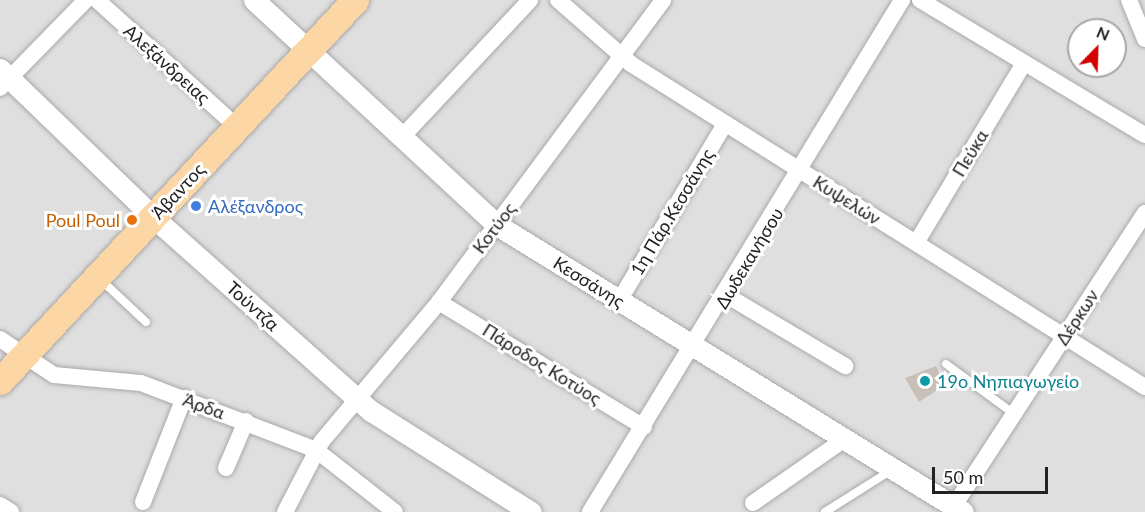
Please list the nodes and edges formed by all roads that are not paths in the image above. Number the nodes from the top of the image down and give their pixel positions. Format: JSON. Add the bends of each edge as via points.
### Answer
{"nodes":[{"id":1,"x":86,"y":0,"type":"edge"},
{"id":2,"x":97,"y":0,"type":"edge"},
{"id":3,"x":254,"y":0,"type":"edge"},
{"id":4,"x":355,"y":0,"type":"edge"},
{"id":5,"x":530,"y":0,"type":"edge"},
{"id":6,"x":558,"y":0,"type":"edge"},
{"id":7,"x":663,"y":0,"type":"edge"},
{"id":8,"x":902,"y":0,"type":"edge"},
{"id":9,"x":920,"y":0,"type":"edge"},
{"id":10,"x":1129,"y":0,"type":"edge"},
{"id":11,"x":1145,"y":39,"type":"edge"},
{"id":12,"x":308,"y":51,"type":"junction"},
{"id":13,"x":621,"y":57,"type":"junction"},
{"id":14,"x":1024,"y":63,"type":"junction"},
{"id":15,"x":3,"y":79,"type":"edge"},
{"id":16,"x":725,"y":123,"type":"junction"},
{"id":17,"x":237,"y":127,"type":"junction"},
{"id":18,"x":1145,"y":135,"type":"edge"},
{"id":19,"x":401,"y":138,"type":"junction"},
{"id":20,"x":801,"y":171,"type":"junction"},
{"id":21,"x":1145,"y":213,"type":"edge"},
{"id":22,"x":153,"y":217,"type":"junction"},
{"id":23,"x":497,"y":225,"type":"junction"},
{"id":24,"x":916,"y":243,"type":"junction"},
{"id":25,"x":97,"y":276,"type":"junction"},
{"id":26,"x":726,"y":295,"type":"junction"},
{"id":27,"x":619,"y":301,"type":"junction"},
{"id":28,"x":439,"y":302,"type":"junction"},
{"id":29,"x":147,"y":322,"type":"dead end"},
{"id":30,"x":1065,"y":337,"type":"junction"},
{"id":31,"x":0,"y":339,"type":"edge"},
{"id":32,"x":694,"y":348,"type":"junction"},
{"id":33,"x":22,"y":357,"type":"junction"},
{"id":34,"x":946,"y":364,"type":"dead end"},
{"id":35,"x":845,"y":366,"type":"dead end"},
{"id":36,"x":0,"y":381,"type":"edge"},
{"id":37,"x":1145,"y":387,"type":"edge"},
{"id":38,"x":184,"y":398,"type":"junction"},
{"id":39,"x":358,"y":400,"type":"junction"},
{"id":40,"x":1014,"y":414,"type":"junction"},
{"id":41,"x":246,"y":421,"type":"junction"},
{"id":42,"x":644,"y":427,"type":"junction"},
{"id":43,"x":842,"y":441,"type":"junction"},
{"id":44,"x":316,"y":450,"type":"junction"},
{"id":45,"x":226,"y":468,"type":"dead end"},
{"id":46,"x":890,"y":471,"type":"junction"},
{"id":47,"x":143,"y":502,"type":"dead end"},
{"id":48,"x":753,"y":503,"type":"dead end"},
{"id":49,"x":0,"y":505,"type":"edge"},
{"id":50,"x":955,"y":511,"type":"edge"},
{"id":51,"x":11,"y":512,"type":"edge"},
{"id":52,"x":285,"y":512,"type":"edge"},
{"id":53,"x":395,"y":512,"type":"edge"},
{"id":54,"x":531,"y":512,"type":"edge"},
{"id":55,"x":590,"y":512,"type":"edge"},
{"id":56,"x":825,"y":512,"type":"edge"}],
"edges":[{"from":1,"to":15,"type":"street"},
{"from":2,"to":17,"type":"street","name":"Αλεξάνδρειας"},
{"from":3,"to":12,"type":"street","name":"Κεσσάνης"},
{"from":4,"to":12,"type":"main road","name":"Άβαντος"},
{"from":5,"to":19,"type":"street"},
{"from":6,"to":13,"type":"street","name":"Κυψελών"},
{"from":7,"to":13,"type":"street","name":"Κοτύος"},
{"from":8,"to":20,"type":"street","name":"Δωδεκανήσου"},
{"from":9,"to":14,"type":"street"},
{"from":10,"to":11,"type":"street"},
{"from":12,"to":17,"type":"main road","name":"Άβαντος"},
{"from":12,"to":19,"type":"street","name":"Κεσσάνης"},
{"from":13,"to":16,"type":"street","name":"Κυψελών"},
{"from":13,"to":23,"type":"street","name":"Κοτύος"},
{"from":14,"to":18,"type":"street"},
{"from":14,"to":24,"type":"street","name":"Πεύκα"},
{"from":15,"to":22,"type":"street","name":"Τούντζα"},
{"from":16,"to":20,"type":"street","name":"Κυψελών"},
{"from":16,"to":27,"type":"street","name":"1η Πάρ.Κεσσάνης"},
{"from":17,"to":22,"type":"main road","name":"Άβαντος"},
{"from":19,"to":23,"type":"street","name":"Κεσσάνης"},
{"from":20,"to":24,"type":"street","name":"Κυψελών"},
{"from":20,"to":26,"type":"street","name":"Δωδεκανήσου"},
{"from":21,"to":30,"type":"street","name":"Δέρκων"},
{"from":22,"to":25,"type":"main road","name":"Άβαντος"},
{"from":22,"to":39,"type":"street","name":"Τούντζα"},
{"from":23,"to":27,"type":"street","name":"Κεσσάνης"},
{"from":23,"to":28,"type":"street","name":"Κοτύος"},
{"from":24,"to":30,"type":"street","name":"Κυψελών"},
{"from":25,"to":29,"type":"lane"},
{"from":25,"to":33,"type":"main road","name":"Άβαντος"},
{"from":26,"to":32,"type":"street","name":"Δωδεκανήσου"},
{"from":26,"to":35,"type":"street"},
{"from":27,"to":32,"type":"street","name":"Κεσσάνης"},
{"from":28,"to":39,"type":"street","name":"Κοτύος"},
{"from":28,"to":42,"type":"street","name":"Πάροδος Κοτύος"},
{"from":30,"to":37,"type":"street","name":"Κυψελών"},
{"from":30,"to":40,"type":"street","name":"Δέρκων"},
{"from":31,"to":33,"type":"street","name":"Άρδα"},
{"from":32,"to":42,"type":"street","name":"Δωδεκανήσου"},
{"from":32,"to":43,"type":"street","name":"Κεσσάνης"},
{"from":33,"to":36,"type":"main road","name":"Άβαντος"},
{"from":33,"to":38,"type":"street","name":"Άρδα","via":[[62,377],[133,381]]},
{"from":34,"to":40,"type":"lane"},
{"from":38,"to":41,"type":"street","name":"Άρδα"},
{"from":38,"to":47,"type":"street"},
{"from":39,"to":44,"type":"street","name":"Κοτύος"},
{"from":39,"to":54,"type":"street","name":"Τούντζα"},
{"from":40,"to":50,"type":"street","name":"Δέρκων"},
{"from":41,"to":44,"type":"street","name":"Άρδα"},
{"from":41,"to":45,"type":"street"},
{"from":42,"to":55,"type":"street","name":"Δωδεκανήσου"},
{"from":43,"to":46,"type":"street","name":"Κεσσάνης"},
{"from":43,"to":48,"type":"street"},
{"from":44,"to":52,"type":"street","name":"Κοτύος"},
{"from":44,"to":53,"type":"street","name":"Άρδα"},
{"from":46,"to":50,"type":"street","name":"Κεσσάνης"},
{"from":46,"to":56,"type":"lane"},
{"from":49,"to":51,"type":"street"}]}
